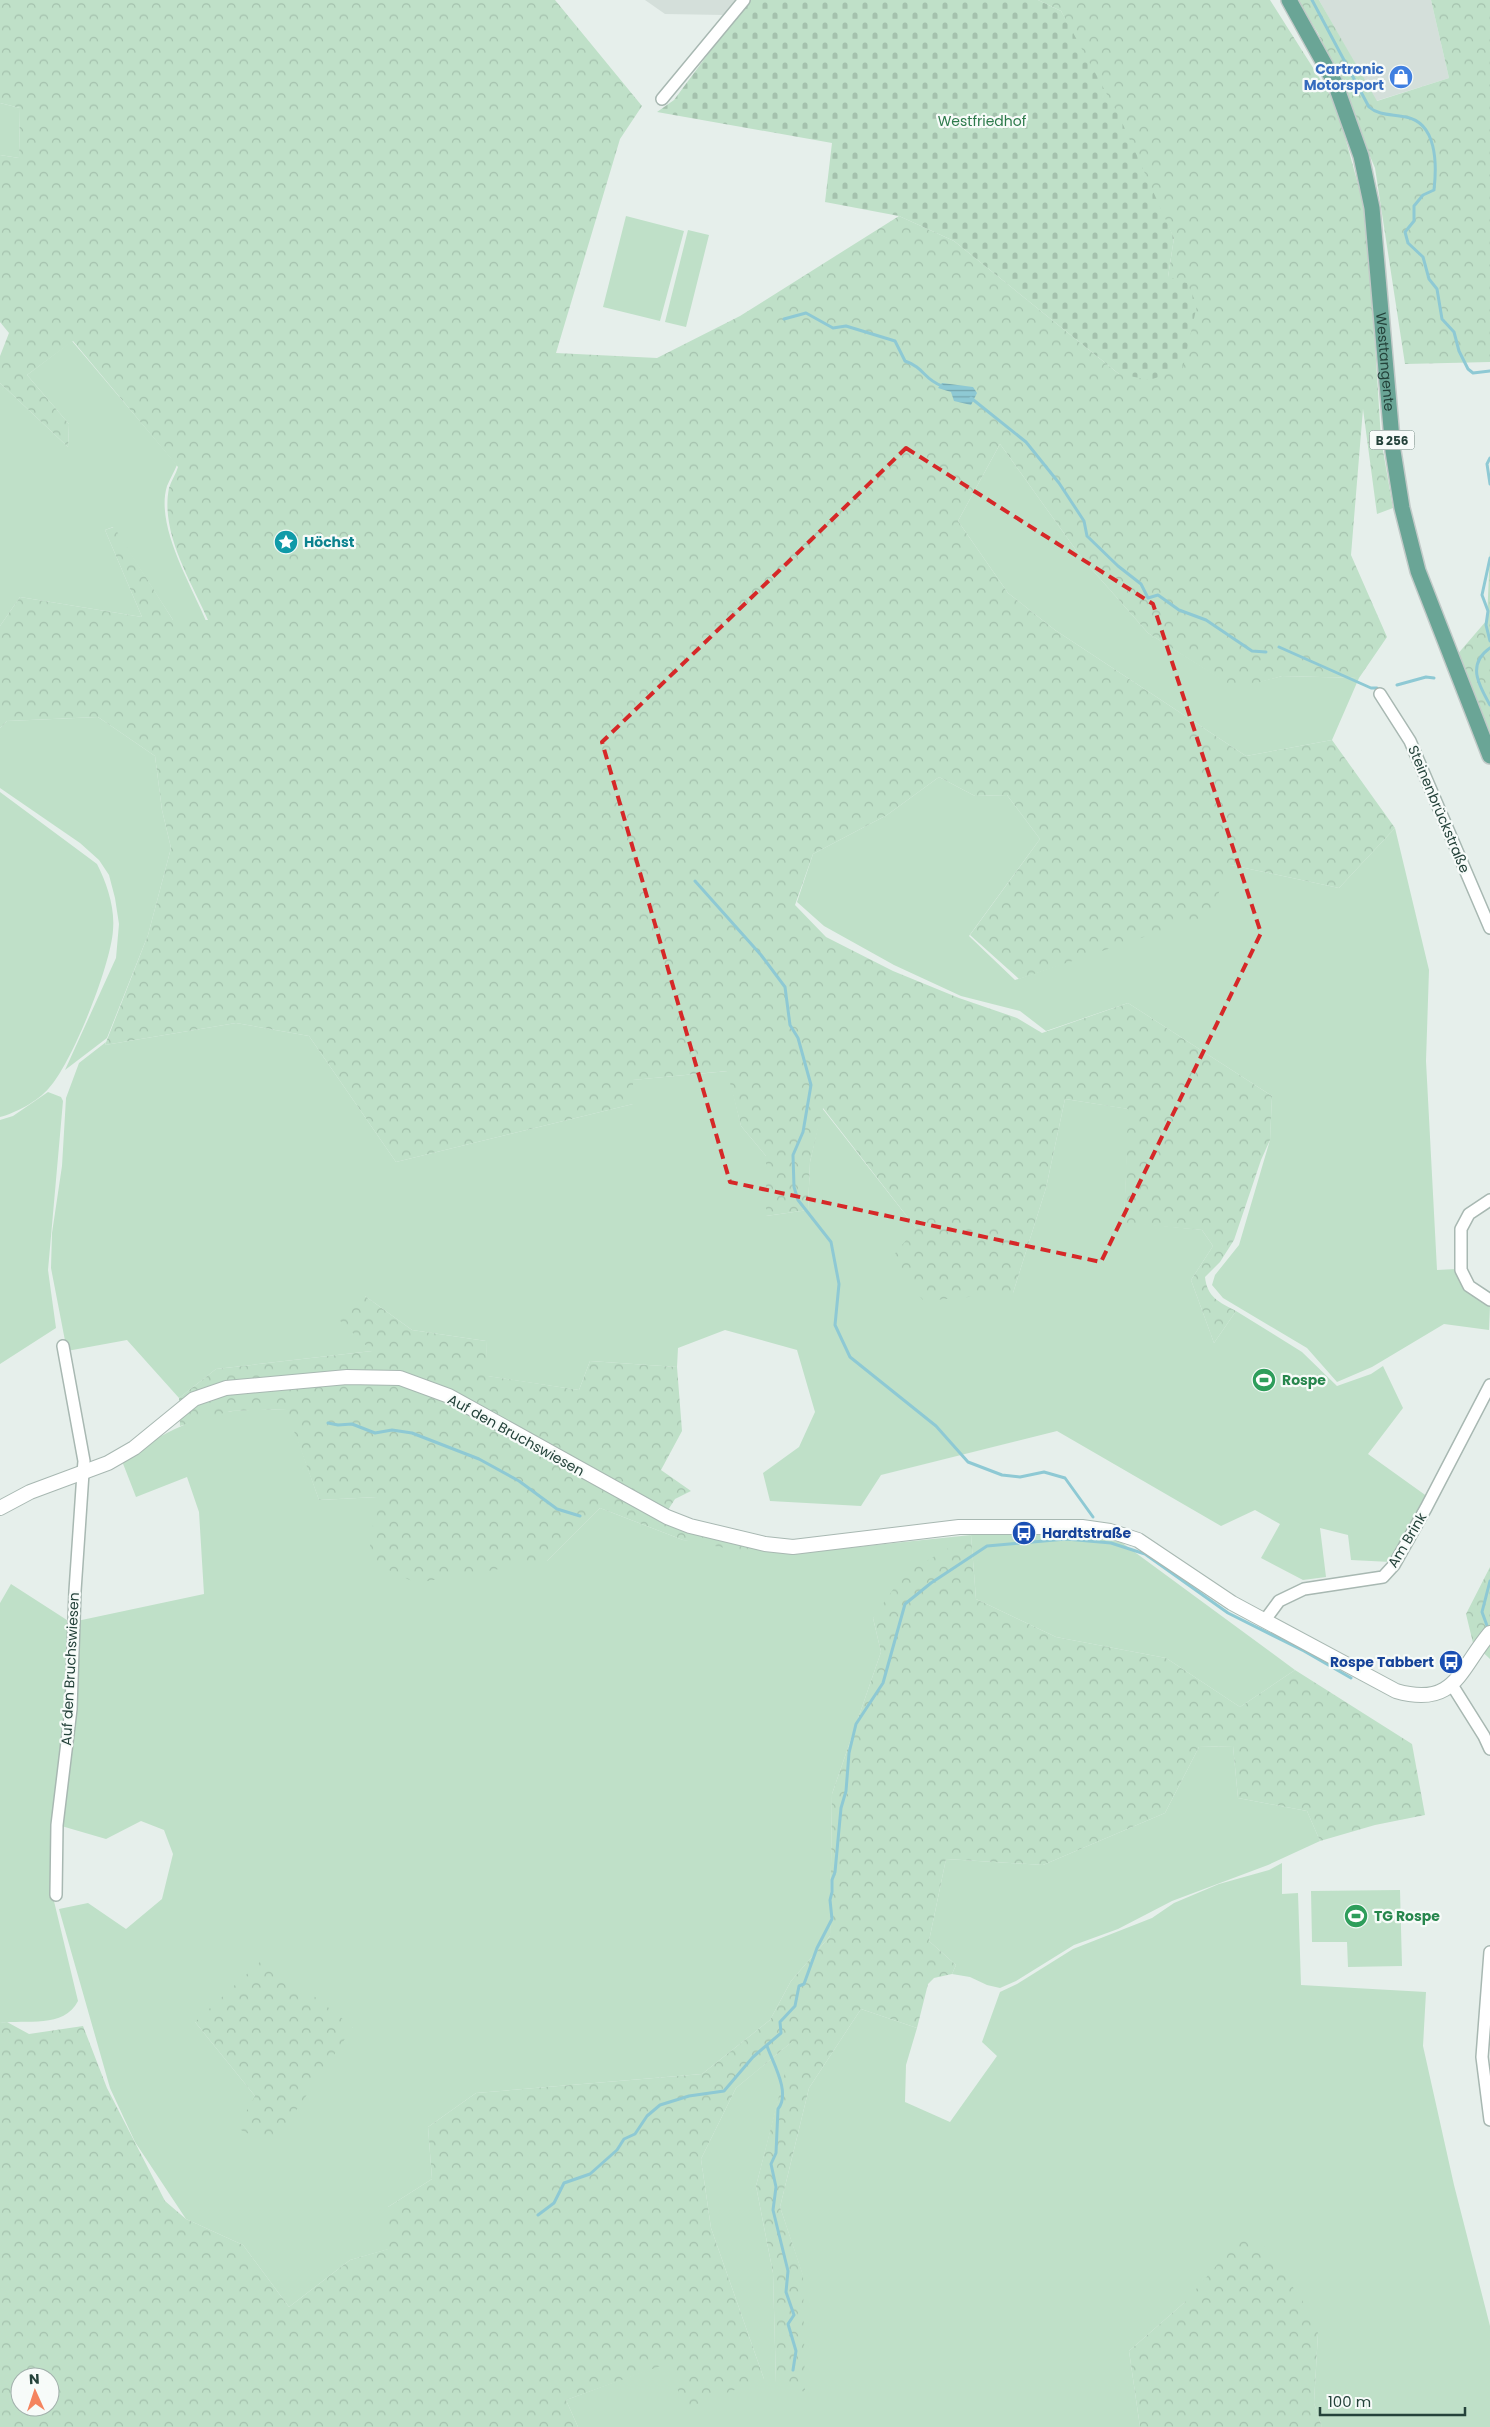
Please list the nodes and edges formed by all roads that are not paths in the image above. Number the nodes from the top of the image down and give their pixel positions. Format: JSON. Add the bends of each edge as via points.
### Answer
{"nodes":[{"id":1,"x":744,"y":0,"type":"edge"},
{"id":2,"x":1289,"y":0,"type":"edge"},
{"id":3,"x":662,"y":99,"type":"dead end"},
{"id":4,"x":1380,"y":694,"type":"dead end"},
{"id":5,"x":1490,"y":756,"type":"edge"},
{"id":6,"x":1490,"y":928,"type":"edge"},
{"id":7,"x":1490,"y":1200,"type":"edge"},
{"id":8,"x":1490,"y":1300,"type":"edge"},
{"id":9,"x":63,"y":1346,"type":"dead end"},
{"id":10,"x":1490,"y":1386,"type":"edge"},
{"id":11,"x":84,"y":1473,"type":"junction"},
{"id":12,"x":0,"y":1508,"type":"edge"},
{"id":13,"x":1265,"y":1620,"type":"junction"},
{"id":14,"x":1487,"y":1636,"type":"edge"},
{"id":15,"x":1452,"y":1685,"type":"junction"},
{"id":16,"x":1490,"y":1749,"type":"edge"},
{"id":17,"x":56,"y":1895,"type":"dead end"},
{"id":18,"x":1490,"y":1952,"type":"edge"},
{"id":19,"x":1490,"y":2120,"type":"edge"}],
"edges":[{"from":1,"to":3,"type":"street"},
{"from":2,"to":5,"type":"main road","name":"Westtangente","number":"B 256","via":[[1334,83],[1361,156],[1372,208],[1393,451],[1402,508],[1418,571]]},
{"from":4,"to":6,"type":"street","name":"Steinenbrückstraße","via":[[1410,741]]},
{"from":7,"to":8,"type":"street","via":[[1469,1214],[1461,1228],[1461,1270],[1469,1286]]},
{"from":9,"to":11,"type":"street","name":"Auf den Bruchswiesen"},
{"from":10,"to":13,"type":"street","name":"Am Brink","via":[[1426,1508],[1394,1564],[1382,1577],[1304,1589],[1280,1601]]},
{"from":11,"to":12,"type":"street","name":"Auf den Bruchswiesen","via":[[30,1492]]},
{"from":11,"to":13,"type":"street","name":"Auf den Bruchswiesen","via":[[134,1448],[194,1399],[226,1388],[347,1377],[400,1378],[449,1396],[667,1517],[718,1533],[794,1547],[960,1527],[1082,1527],[1110,1531],[1138,1540],[1232,1603]]},
{"from":11,"to":17,"type":"street","name":"Auf den Bruchswiesen","via":[[71,1709],[57,1825]]},
{"from":13,"to":15,"type":"street","via":[[1396,1691],[1429,1696]]},
{"from":14,"to":15,"type":"street"},
{"from":15,"to":16,"type":"street"},
{"from":18,"to":19,"type":"street","via":[[1482,2057]]}]}
